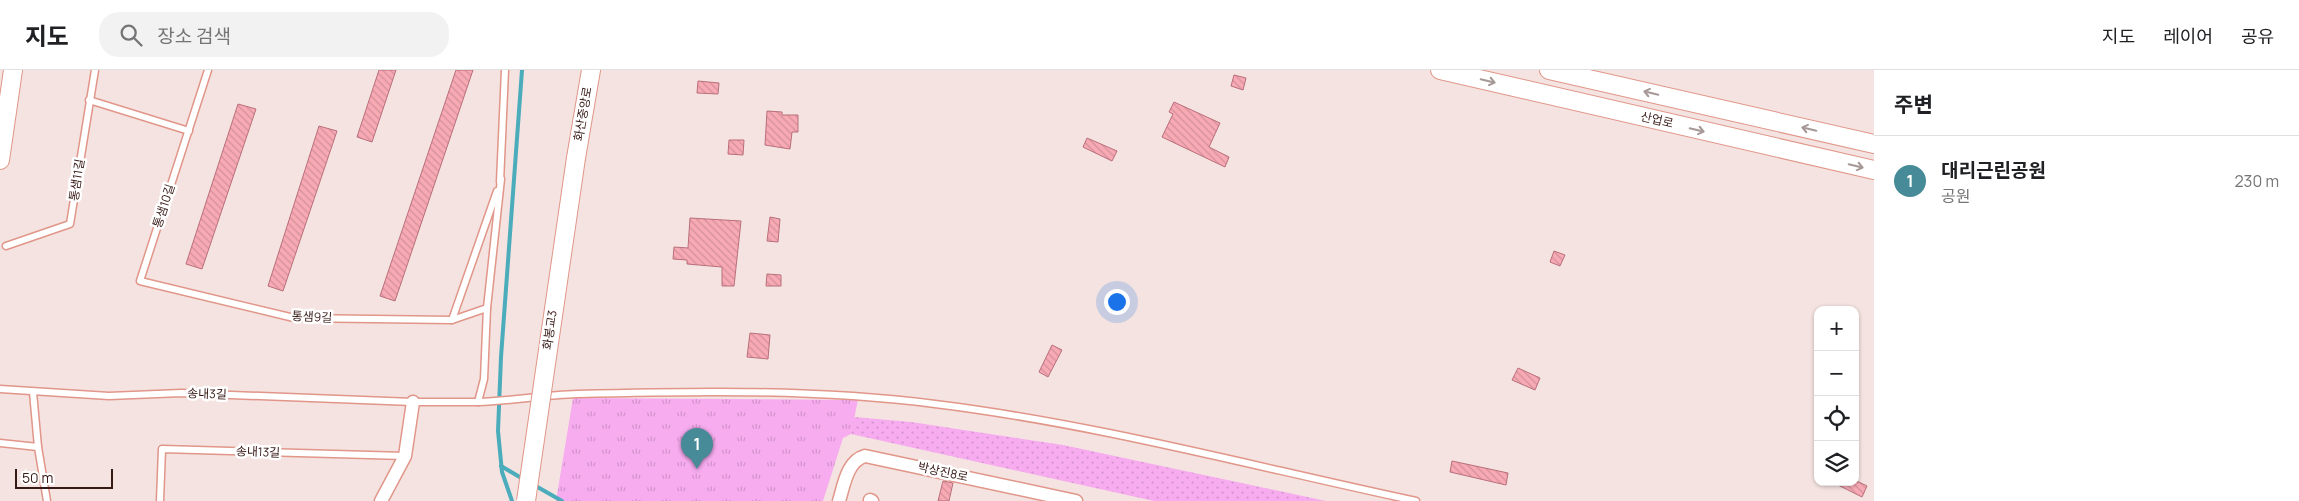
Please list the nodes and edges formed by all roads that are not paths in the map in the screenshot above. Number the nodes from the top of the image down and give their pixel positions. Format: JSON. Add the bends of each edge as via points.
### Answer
{"nodes":[{"id":1,"x":13,"y":70,"type":"edge"},
{"id":2,"x":95,"y":70,"type":"edge"},
{"id":3,"x":208,"y":70,"type":"edge"},
{"id":4,"x":505,"y":70,"type":"edge"},
{"id":5,"x":591,"y":70,"type":"edge"},
{"id":6,"x":1440,"y":70,"type":"edge"},
{"id":7,"x":1549,"y":70,"type":"edge"},
{"id":8,"x":89,"y":100,"type":"junction"},
{"id":9,"x":188,"y":131,"type":"junction"},
{"id":10,"x":1874,"y":144,"type":"edge"},
{"id":11,"x":576,"y":158,"type":"joint"},
{"id":12,"x":0,"y":160,"type":"edge"},
{"id":13,"x":1874,"y":170,"type":"edge"},
{"id":14,"x":501,"y":178,"type":"junction"},
{"id":15,"x":6,"y":246,"type":"dead end"},
{"id":16,"x":140,"y":281,"type":"joint"},
{"id":17,"x":487,"y":308,"type":"junction"},
{"id":18,"x":452,"y":320,"type":"junction"},
{"id":19,"x":0,"y":389,"type":"edge"},
{"id":20,"x":34,"y":392,"type":"junction"},
{"id":21,"x":413,"y":402,"type":"junction"},
{"id":22,"x":478,"y":402,"type":"junction"},
{"id":23,"x":0,"y":443,"type":"edge"},
{"id":24,"x":38,"y":447,"type":"junction"},
{"id":25,"x":405,"y":456,"type":"junction"},
{"id":26,"x":1068,"y":500,"type":"edge"},
{"id":27,"x":47,"y":501,"type":"edge"},
{"id":28,"x":160,"y":501,"type":"edge"},
{"id":29,"x":381,"y":501,"type":"edge"},
{"id":30,"x":526,"y":501,"type":"edge"},
{"id":31,"x":838,"y":501,"type":"edge"},
{"id":32,"x":1416,"y":501,"type":"edge"}],
"edges":[{"from":1,"to":12,"type":"main road"},
{"from":2,"to":8,"type":"lane","name":"통샘11길"},
{"from":3,"to":9,"type":"lane","name":"통샘10길"},
{"from":4,"to":14,"type":"lane"},
{"from":5,"to":11,"type":"main road","name":"화산중앙로"},
{"from":6,"to":13,"type":"main road","name":"산업로","one_way":true},
{"from":10,"to":7,"type":"main road","name":"산업로","one_way":true},
{"from":8,"to":9,"type":"lane"},
{"from":8,"to":15,"type":"lane","name":"통샘11길","via":[[70,224]]},
{"from":9,"to":16,"type":"lane","name":"통샘10길"},
{"from":11,"to":30,"type":"main road","name":"화봉교3","bridge":true},
{"from":14,"to":17,"type":"lane"},
{"from":14,"to":18,"type":"lane"},
{"from":16,"to":18,"type":"lane","name":"통샘9길","via":[[294,318]]},
{"from":17,"to":18,"type":"lane","name":"통샘9길"},
{"from":17,"to":22,"type":"lane","via":[[484,379]]},
{"from":19,"to":20,"type":"lane","name":"송내3길"},
{"from":20,"to":21,"type":"lane","name":"송내3길","via":[[108,396],[181,393]]},
{"from":20,"to":24,"type":"lane"},
{"from":21,"to":22,"type":"lane","name":"송내3길"},
{"from":21,"to":25,"type":"street"},
{"from":22,"to":32,"type":"lane","name":"송내3길","via":[[575,394],[727,393],[932,404],[1078,428]]},
{"from":23,"to":24,"type":"lane"},
{"from":24,"to":27,"type":"lane"},
{"from":25,"to":28,"type":"lane","name":"송내13길","via":[[162,449]]},
{"from":25,"to":29,"type":"street"},
{"from":26,"to":31,"type":"street","name":"박상진8로","via":[[866,456],[854,461]]}]}
